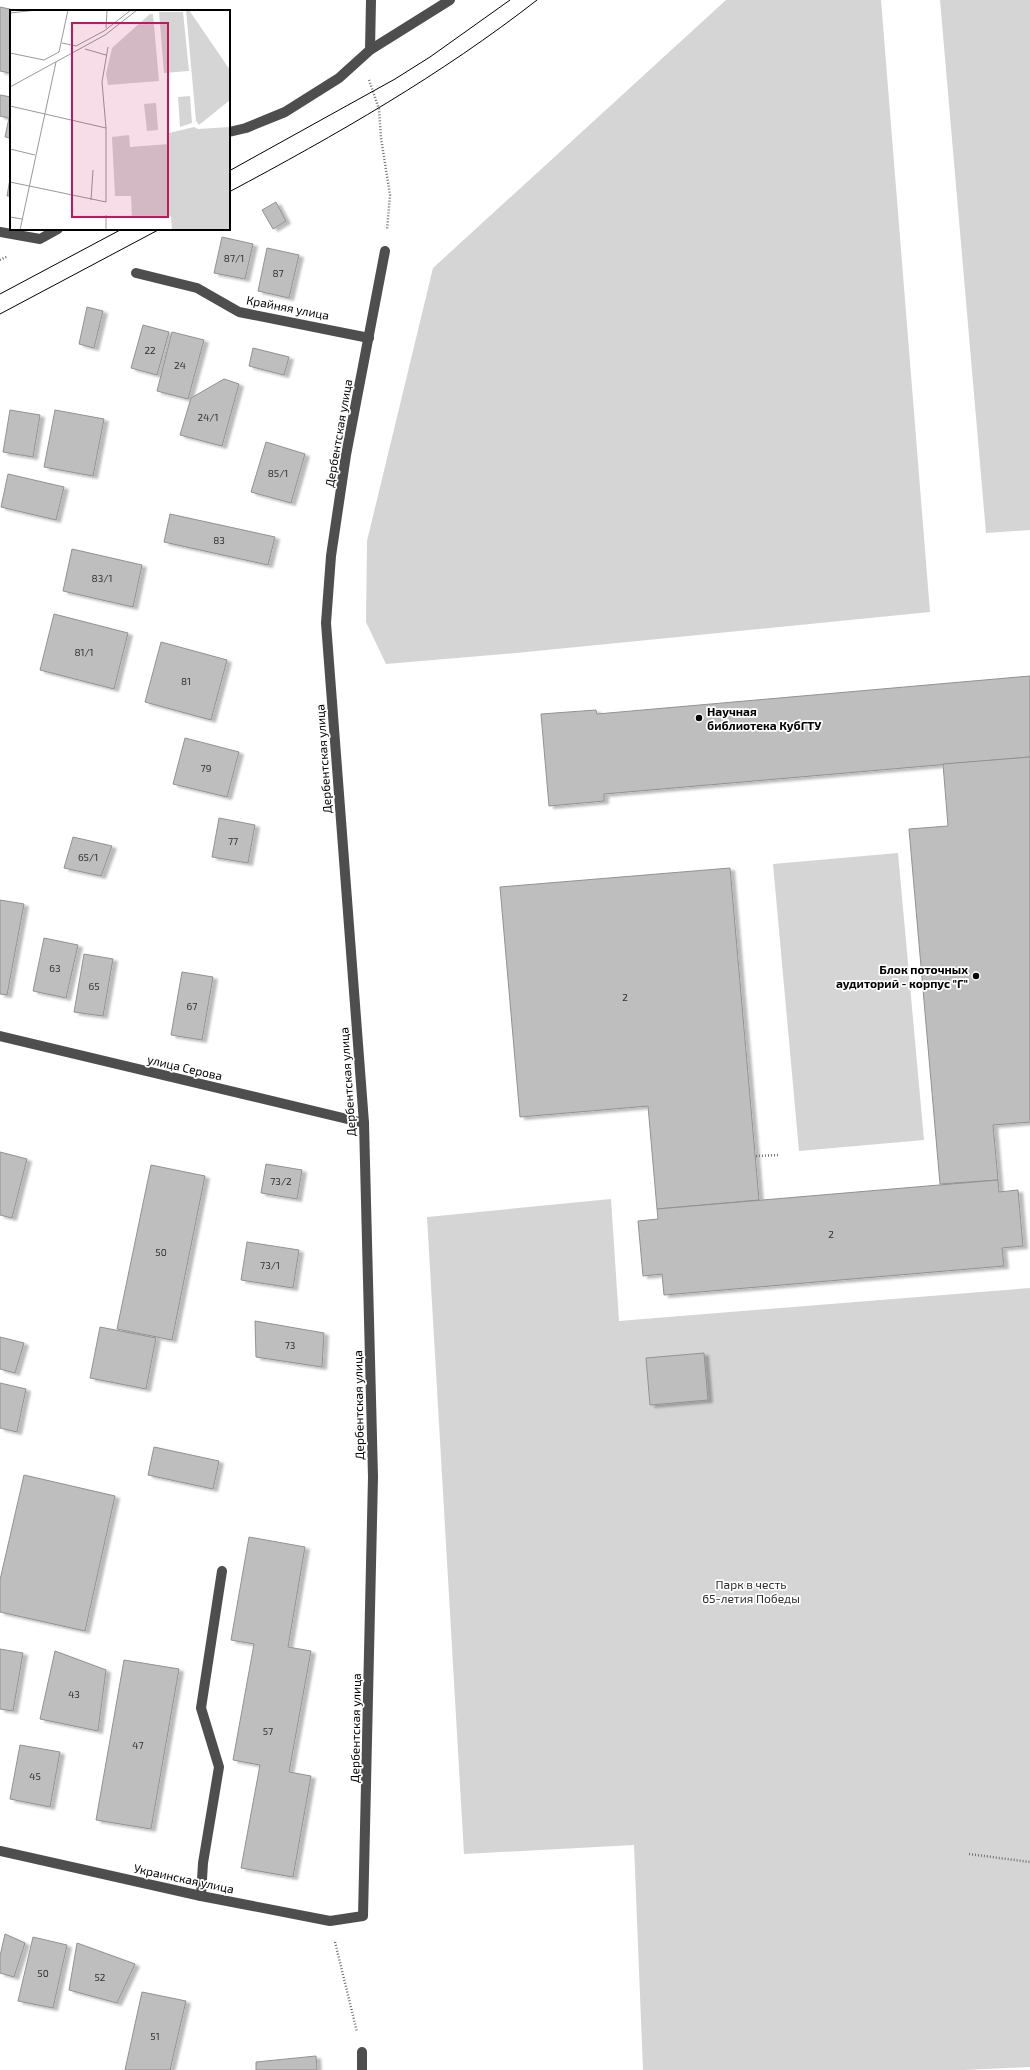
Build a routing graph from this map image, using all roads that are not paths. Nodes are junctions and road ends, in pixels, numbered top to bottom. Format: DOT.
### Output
graph roads {
  1 [pos="371,0"];
  2 [pos="450,0"];
  3 [pos="370,50"];
  4 [pos="230,132"];
  5 [pos="56,230"];
  6 [pos="0,232"];
  7 [pos="385,251"];
  8 [pos="136,273"];
  9 [pos="369,338"];
  10 [pos="0,1036"];
  11 [pos="364,1123"];
  12 [pos="222,1571"];
  13 [pos="0,1851"];
  14 [pos="201,1896"];
  15 [pos="363,1916"];
  16 [pos="362,2052"];
  17 [pos="362,2070"];
  1 -- 3 [label="street"];
  2 -- 3 [label="street"];
  3 -- 4 [label="street"];
  5 -- 6 [label="street"];
  7 -- 9 [label="street, Дербентская улица"];
  8 -- 9 [label="street, Крайняя улица"];
  9 -- 11 [label="street, Дербентская улица"];
  10 -- 11 [label="street, улица Серова"];
  11 -- 15 [label="street, Дербентская улица"];
  12 -- 14 [label="street"];
  13 -- 14 [label="street, Украинская улица"];
  14 -- 15 [label="street, Украинская улица"];
  16 -- 17 [label="street"];
}
